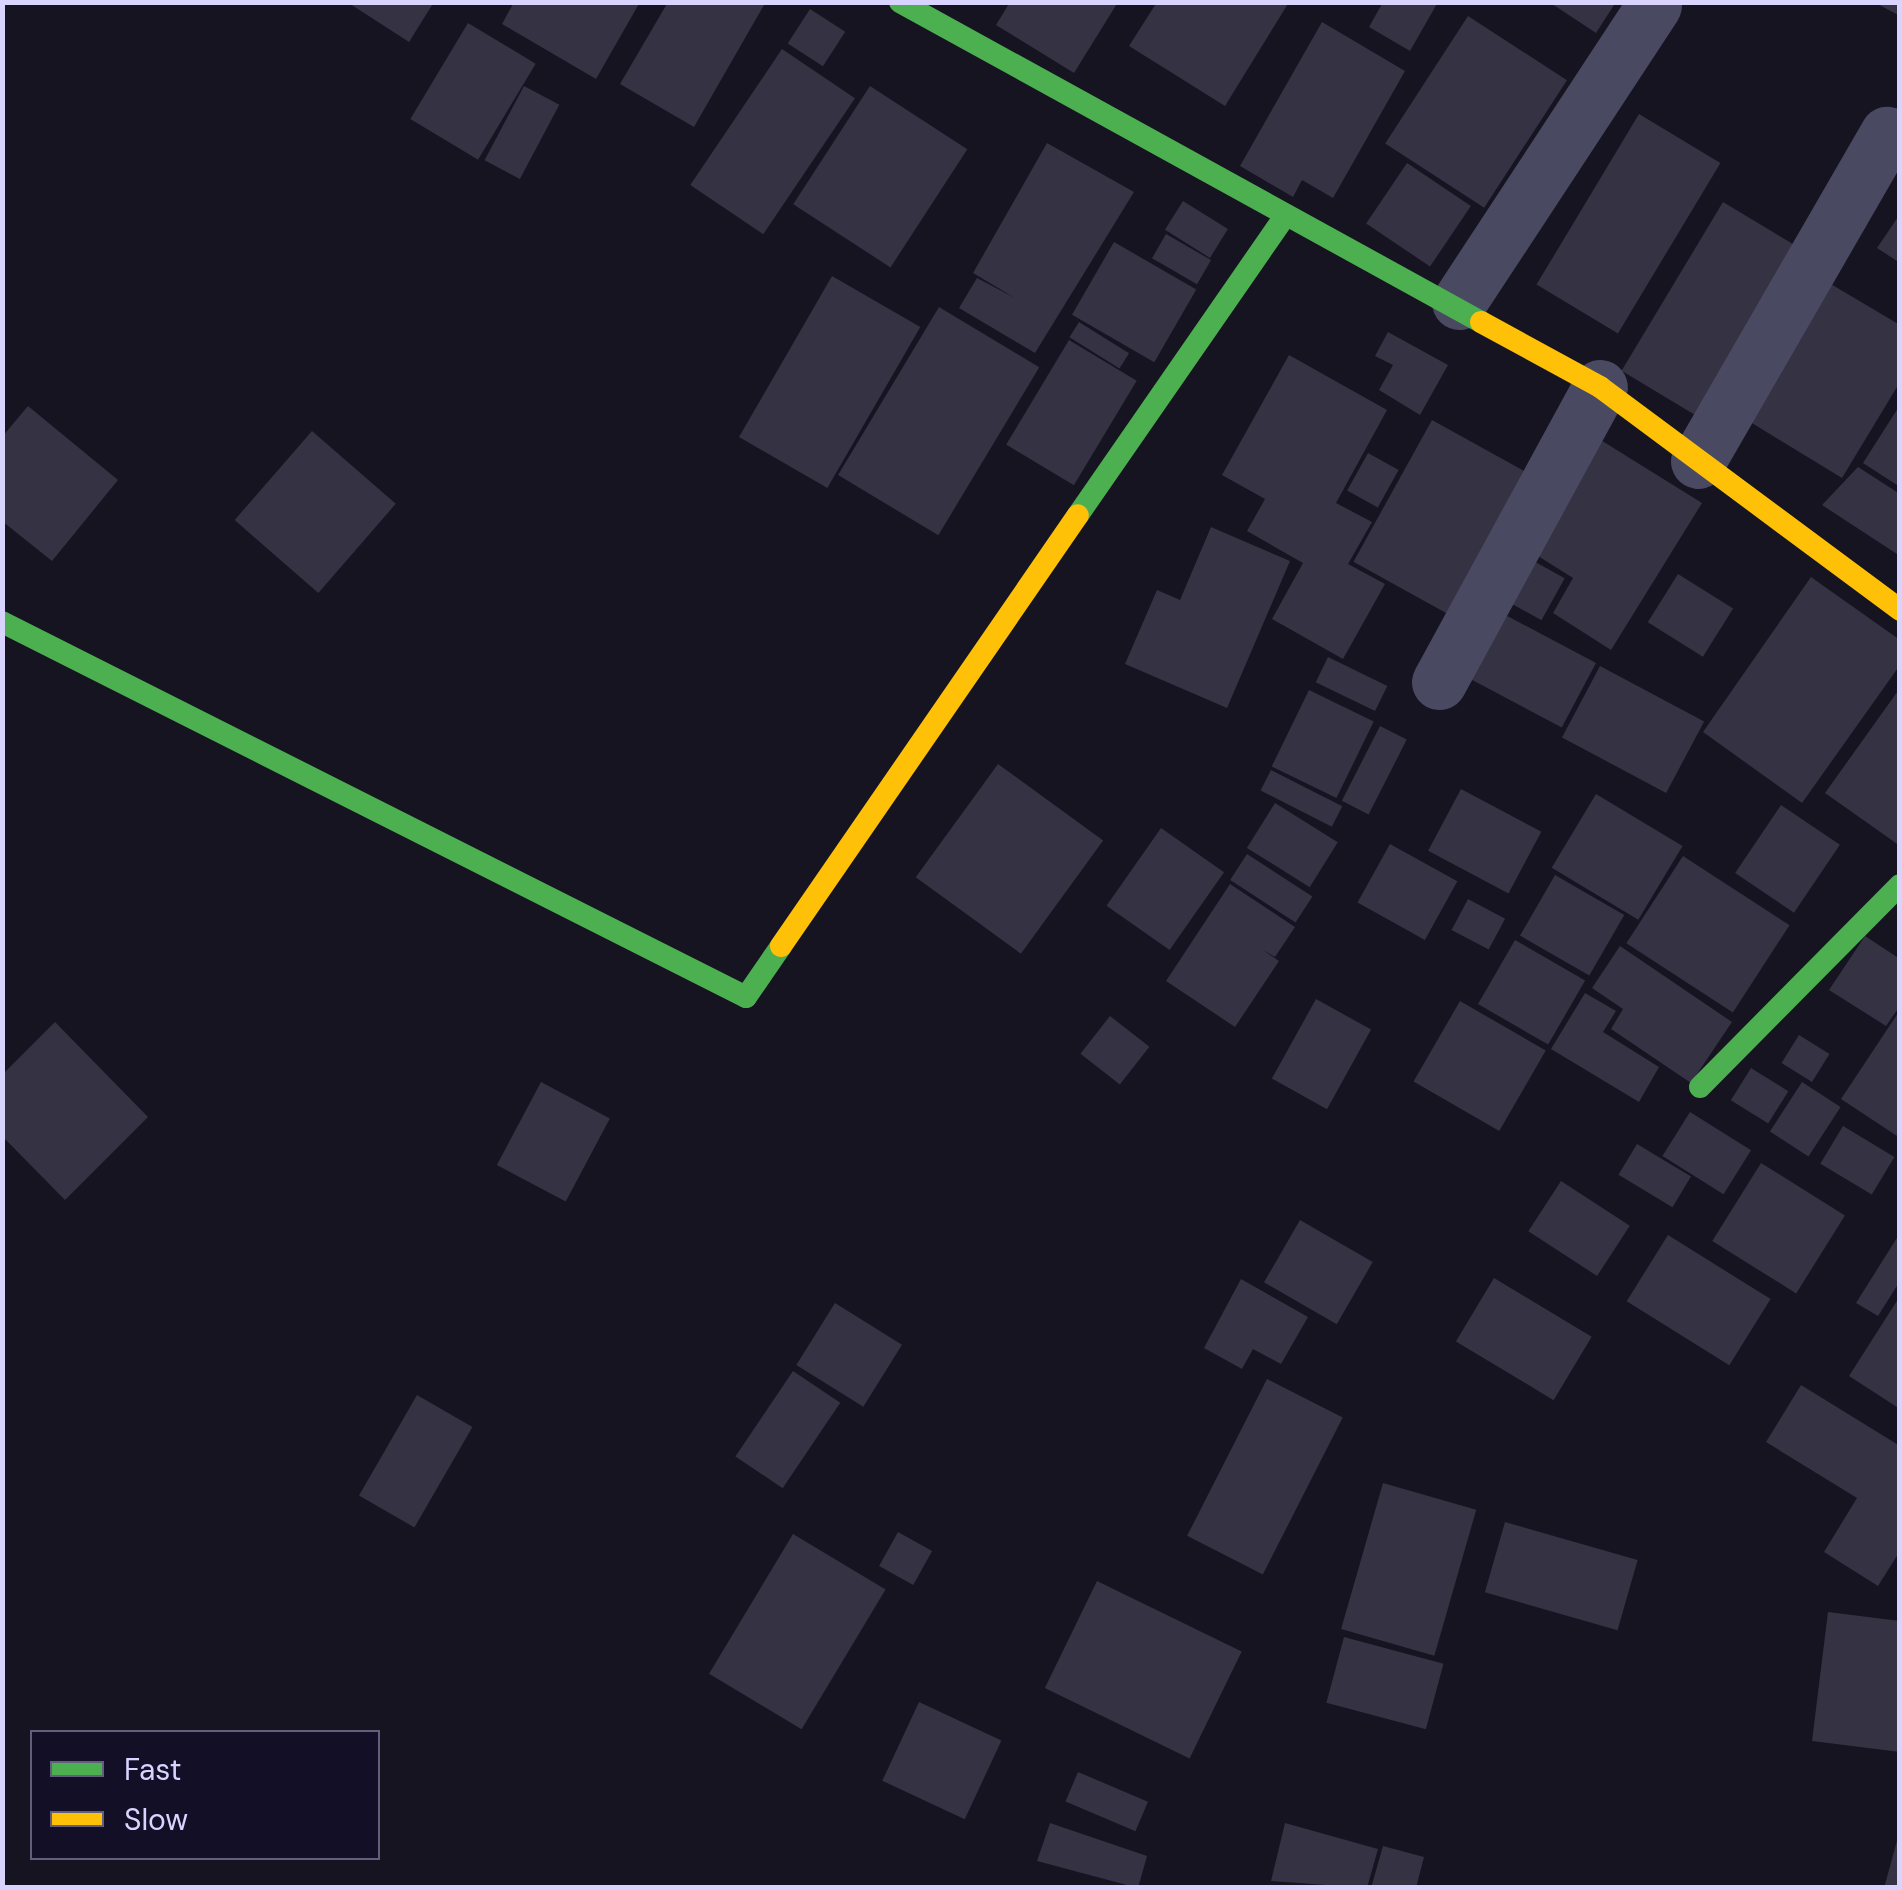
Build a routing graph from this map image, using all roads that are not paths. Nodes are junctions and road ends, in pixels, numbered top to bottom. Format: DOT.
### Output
graph roads {
  1 [pos="900,2"];
  2 [pos="1654,6"];
  3 [pos="1887,134"];
  4 [pos="1284,217"];
  5 [pos="1459,302"];
  6 [pos="1600,387"];
  7 [pos="1698,461"];
  8 [pos="1900,610"];
  9 [pos="2,622"];
  10 [pos="1440,682"];
  11 [pos="1900,885"];
  12 [pos="1700,1088"];
  1 -- 4 [label="street"];
  2 -- 5 [label="street"];
  3 -- 7 [label="street"];
  4 -- 5 [label="street"];
  4 -- 9 [label="street"];
  5 -- 6 [label="street"];
  6 -- 7 [label="street"];
  6 -- 10 [label="street"];
  7 -- 8 [label="street"];
  11 -- 12 [label="street"];
}
